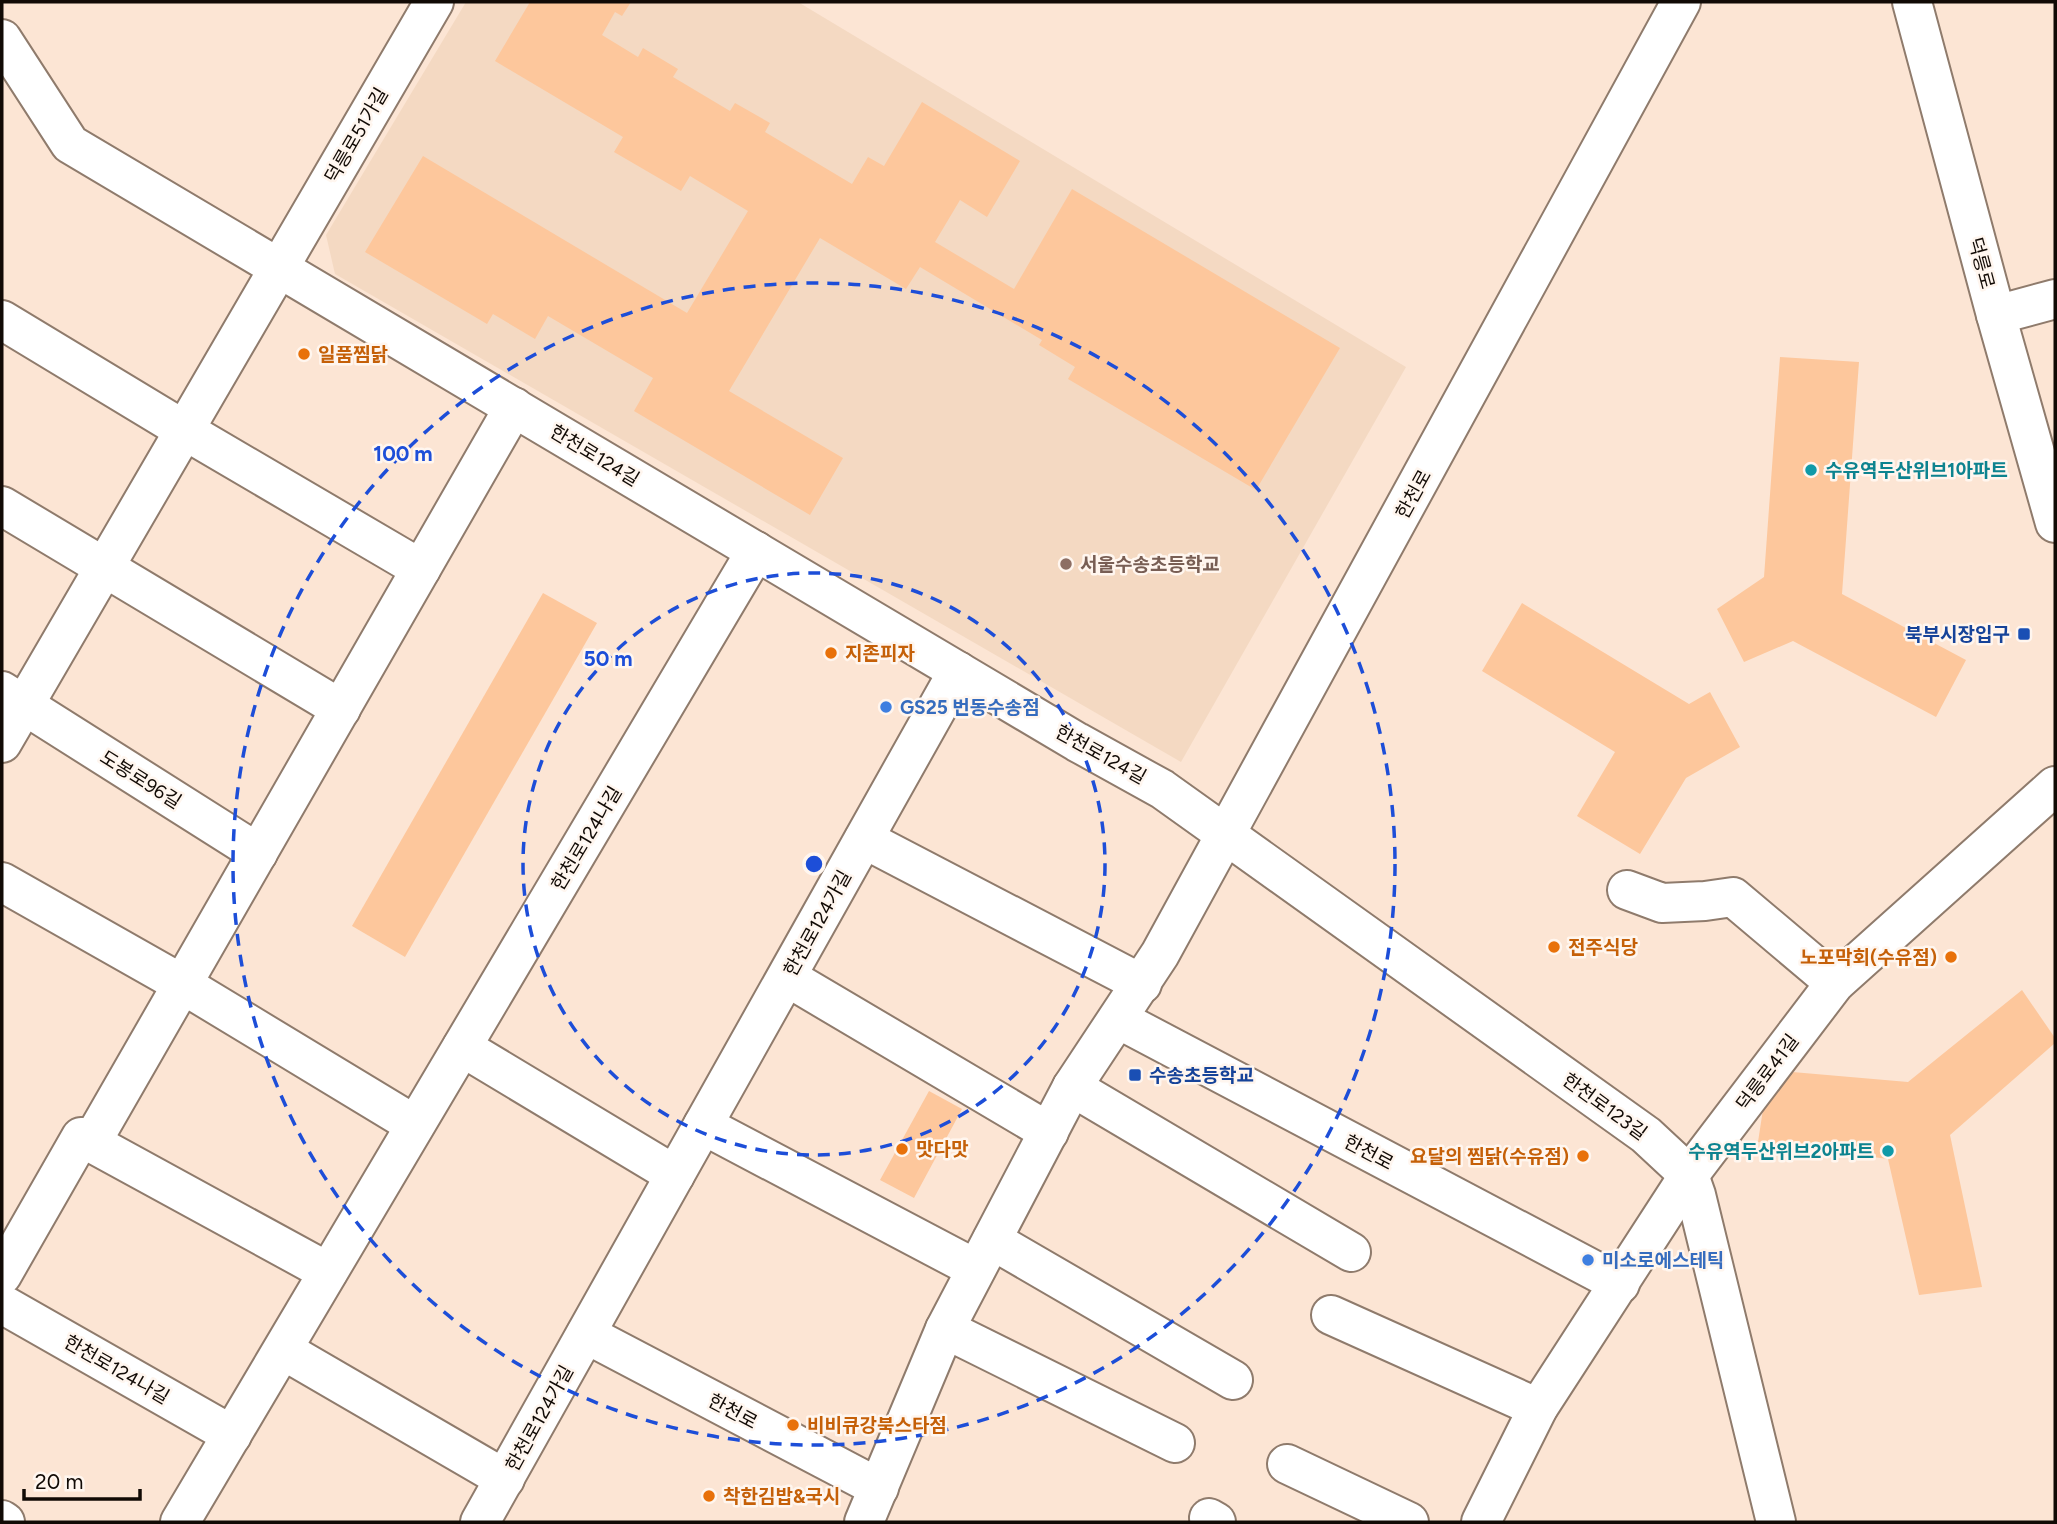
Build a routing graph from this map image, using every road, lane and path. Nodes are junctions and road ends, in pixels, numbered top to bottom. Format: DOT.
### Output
graph roads {
  1 [pos="434,2"];
  2 [pos="1681,2"];
  3 [pos="1912,2"];
  4 [pos="2,38"];
  5 [pos="279,267"];
  6 [pos="2055,299"];
  7 [pos="1996,315"];
  8 [pos="2,320"];
  9 [pos="514,407"];
  10 [pos="184,430"];
  11 [pos="2,506"];
  12 [pos="2055,523"];
  13 [pos="756,551"];
  14 [pos="105,567"];
  15 [pos="421,569"];
  16 [pos="958,671"];
  17 [pos="13,698"];
  18 [pos="341,709"];
  19 [pos="2,743"];
  20 [pos="2055,786"];
  21 [pos="1225,834"];
  22 [pos="864,839"];
  23 [pos="258,853"];
  24 [pos="2,882"];
  25 [pos="1627,890"];
  26 [pos="787,977"];
  27 [pos="1835,983"];
  28 [pos="182,984"];
  29 [pos="1142,984"];
  30 [pos="1118,1019"];
  31 [pos="462,1047"];
  32 [pos="1072,1087"];
  33 [pos="415,1125"];
  34 [pos="703,1125"];
  35 [pos="1049,1132"];
  36 [pos="92,1143"];
  37 [pos="676,1175"];
  38 [pos="1689,1175"];
  39 [pos="1351,1252"];
  40 [pos="984,1255"];
  41 [pos="328,1272"];
  42 [pos="2,1275"];
  43 [pos="1620,1284"];
  44 [pos="2,1304"];
  45 [pos="1331,1315"];
  46 [pos="945,1329"];
  47 [pos="586,1334"];
  48 [pos="283,1350"];
  49 [pos="1233,1380"];
  50 [pos="1538,1408"];
  51 [pos="232,1434"];
  52 [pos="1175,1443"];
  53 [pos="1287,1464"];
  54 [pos="505,1479"];
  55 [pos="879,1488"];
  56 [pos="180,1522"];
  57 [pos="480,1522"];
  58 [pos="864,1522"];
  59 [pos="1409,1522"];
  60 [pos="1481,1522"];
  61 [pos="1776,1522"];
  1 -- 5 [label="street, 덕릉로51가길"];
  2 -- 21 [label="street, 한천로"];
  3 -- 7 [label="street, 덕릉로"];
  4 -- 5 [label="street, 한천로124길"];
  5 -- 9 [label="street, 한천로124길"];
  5 -- 10 [label="street"];
  6 -- 7 [label="street"];
  7 -- 12 [label="street, 덕릉로"];
  8 -- 10 [label="street"];
  9 -- 13 [label="street, 한천로124길"];
  9 -- 15 [label="street"];
  10 -- 14 [label="street"];
  10 -- 15 [label="street"];
  11 -- 14 [label="street"];
  13 -- 16 [label="street, 한천로124길"];
  13 -- 31 [label="street, 한천로124나길"];
  14 -- 17 [label="street"];
  14 -- 18 [label="street"];
  15 -- 18 [label="street"];
  16 -- 21 [label="street, 한천로124길"];
  16 -- 22 [label="street, 한천로124가길"];
  17 -- 19 [label="street"];
  17 -- 23 [label="street, 도봉로96길"];
  18 -- 23 [label="street"];
  20 -- 27 [label="street, 덕릉로41길"];
  21 -- 29 [label="street, 한천로"];
  21 -- 38 [label="street, 한천로123길"];
  22 -- 26 [label="street, 한천로124가길"];
  22 -- 29 [label="street"];
  23 -- 28 [label="street"];
  24 -- 28 [label="street"];
  25 -- 27 [label="street"];
  26 -- 34 [label="street, 한천로124가길"];
  26 -- 35 [label="street"];
  27 -- 38 [label="street, 덕릉로41길"];
  28 -- 33 [label="street"];
  28 -- 36 [label="street"];
  29 -- 30 [label="street, 한천로"];
  30 -- 32 [label="street, 한천로"];
  30 -- 43 [label="street, 한천로"];
  31 -- 33 [label="street, 한천로124나길"];
  31 -- 37 [label="street"];
  32 -- 35 [label="street, 한천로"];
  32 -- 39 [label="street"];
  33 -- 41 [label="street, 한천로124나길"];
  34 -- 37 [label="street, 한천로124가길"];
  34 -- 40 [label="street"];
  35 -- 40 [label="street, 한천로"];
  36 -- 41 [label="street"];
  36 -- 42 [label="street"];
  37 -- 47 [label="street, 한천로124가길"];
  38 -- 43 [label="street, 덕릉로41길"];
  38 -- 61 [label="street, 한천로123길"];
  40 -- 46 [label="street, 한천로"];
  40 -- 49 [label="street"];
  41 -- 48 [label="street, 한천로124나길"];
  43 -- 50 [label="street, 덕릉로41길"];
  44 -- 51 [label="street, 한천로124나길"];
  45 -- 50 [label="street"];
  46 -- 52 [label="street"];
  46 -- 55 [label="street, 한천로"];
  47 -- 54 [label="street, 한천로124가길"];
  47 -- 55 [label="street, 한천로"];
  48 -- 51 [label="street, 한천로124나길"];
  48 -- 54 [label="street, 한천로124가길"];
  50 -- 60 [label="street, 덕릉로41길"];
  51 -- 56 [label="street, 한천로124나길"];
  53 -- 59 [label="street"];
  54 -- 57 [label="street, 한천로124가길"];
  55 -- 58 [label="street, 한천로"];
}
